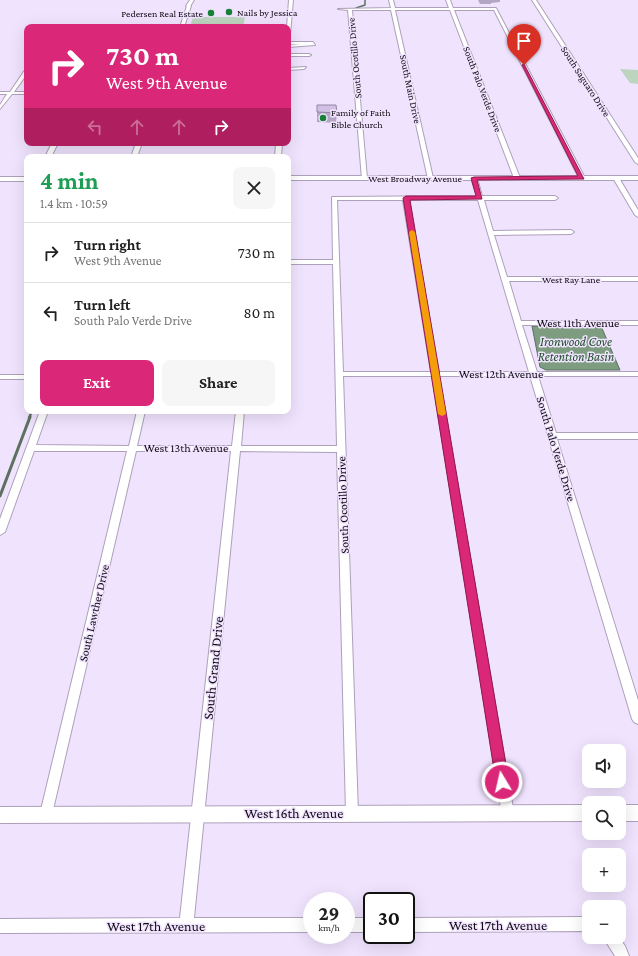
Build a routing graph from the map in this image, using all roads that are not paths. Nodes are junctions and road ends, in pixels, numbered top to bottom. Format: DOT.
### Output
graph roads {
  1 [pos="192,0"];
  2 [pos="291,0"];
  3 [pos="391,0"];
  4 [pos="448,0"];
  5 [pos="534,0"];
  6 [pos="189,6"];
  7 [pos="340,9"];
  8 [pos="350,9"];
  9 [pos="393,9"];
  10 [pos="452,9"];
  11 [pos="183,24"];
  12 [pos="289,24"];
  13 [pos="291,42"];
  14 [pos="291,46"];
  15 [pos="291,55"];
  16 [pos="309,55"];
  17 [pos="291,68"];
  18 [pos="304,68"];
  19 [pos="24,75"];
  20 [pos="0,93"];
  21 [pos="11,93"];
  22 [pos="24,93"];
  23 [pos="0,108"];
  24 [pos="638,162"];
  25 [pos="291,178"];
  26 [pos="364,178"];
  27 [pos="430,178"];
  28 [pos="474,178"];
  29 [pos="517,178"];
  30 [pos="582,178"];
  31 [pos="616,178"];
  32 [pos="638,178"];
  33 [pos="0,179"];
  34 [pos="24,179"];
  35 [pos="406,198"];
  36 [pos="480,198"];
  37 [pos="555,198"];
  38 [pos="638,215"];
  39 [pos="571,232"];
  40 [pos="490,233"];
  41 [pos="291,262"];
  42 [pos="336,262"];
  43 [pos="505,279"];
  44 [pos="638,279"];
  45 [pos="518,323"];
  46 [pos="638,323"];
  47 [pos="339,374"];
  48 [pos="435,374"];
  49 [pos="534,374"];
  50 [pos="638,374"];
  51 [pos="24,376"];
  52 [pos="0,377"];
  53 [pos="43,414"];
  54 [pos="140,414"];
  55 [pos="240,414"];
  56 [pos="552,436"];
  57 [pos="638,436"];
  58 [pos="31,448"];
  59 [pos="133,448"];
  60 [pos="236,448"];
  61 [pos="342,449"];
  62 [pos="0,532"];
  63 [pos="638,719"];
  64 [pos="198,813"];
  65 [pos="352,813"];
  66 [pos="582,813"];
  67 [pos="626,813"];
  68 [pos="638,813"];
  69 [pos="46,814"];
  70 [pos="508,814"];
  71 [pos="0,815"];
  72 [pos="582,924"];
  73 [pos="303,925"];
  74 [pos="415,925"];
  75 [pos="0,926"];
  76 [pos="186,926"];
  77 [pos="615,944"];
  78 [pos="622,956"];
  1 -- 6 [label="main road"];
  2 -- 12 [label="street"];
  3 -- 9 [label="street, South Main Drive"];
  4 -- 10 [label="street, South Palo Verde Drive"];
  5 -- 24 [label="street, South Saguaro Drive"];
  6 -- 11 [label="street"];
  7 -- 8 [label="street"];
  8 -- 9 [label="street"];
  8 -- 26 [label="street, South Ocotillo Drive"];
  9 -- 10 [label="street"];
  9 -- 27 [label="street, South Main Drive"];
  10 -- 29 [label="street, South Palo Verde Drive"];
  10 -- 30 [label="street"];
  13 -- 14 [label="street"];
  15 -- 16 [label="street"];
  17 -- 18 [label="street"];
  19 -- 21 [label="street"];
  20 -- 21 [label="street"];
  21 -- 22 [label="street"];
  21 -- 23 [label="street"];
  25 -- 26 [label="main road, West Broadway Avenue"];
  26 -- 27 [label="main road, West Broadway Avenue"];
  27 -- 28 [label="main road, West Broadway Avenue"];
  28 -- 29 [label="main road, West Broadway Avenue"];
  28 -- 36 [label="street, South Palo Verde Drive"];
  29 -- 30 [label="main road, West Broadway Avenue"];
  30 -- 31 [label="main road, West Broadway Avenue"];
  31 -- 32 [label="main road, West Broadway Avenue"];
  31 -- 38 [label="street"];
  33 -- 34 [label="main road"];
  35 -- 36 [label="street"];
  35 -- 42 [label="street, South Ocotillo Drive"];
  35 -- 48 [label="street"];
  36 -- 37 [label="street"];
  36 -- 40 [label="street, South Palo Verde Drive"];
  39 -- 40 [label="street"];
  40 -- 43 [label="street, South Palo Verde Drive"];
  41 -- 42 [label="street"];
  42 -- 47 [label="street, South Ocotillo Drive"];
  43 -- 44 [label="street, West Ray Lane"];
  43 -- 45 [label="street, South Palo Verde Drive"];
  45 -- 46 [label="street, West 11th Avenue"];
  45 -- 49 [label="street, South Palo Verde Drive"];
  47 -- 48 [label="street, West 12th Avenue"];
  47 -- 61 [label="street, South Ocotillo Drive"];
  48 -- 49 [label="street, West 12th Avenue"];
  48 -- 70 [label="street"];
  49 -- 50 [label="street, West 12th Avenue"];
  49 -- 56 [label="street, South Palo Verde Drive"];
  51 -- 52 [label="street"];
  53 -- 58 [label="street"];
  54 -- 59 [label="street, South Lawther Drive"];
  55 -- 60 [label="street, South Grand Drive"];
  56 -- 57 [label="street"];
  56 -- 63 [label="street, South Palo Verde Drive"];
  58 -- 59 [label="street, West 13th Avenue"];
  58 -- 62 [label="street"];
  59 -- 60 [label="street, West 13th Avenue"];
  59 -- 69 [label="street, South Lawther Drive"];
  60 -- 61 [label="street, West 13th Avenue"];
  60 -- 64 [label="street, South Grand Drive"];
  61 -- 65 [label="street, South Ocotillo Drive"];
  64 -- 65 [label="main road, West 16th Avenue"];
  64 -- 69 [label="main road, West 16th Avenue"];
  64 -- 76 [label="street, South Grand Drive"];
  65 -- 70 [label="main road, West 16th Avenue"];
  66 -- 70 [label="main road, West 16th Avenue"];
  67 -- 68 [label="main road"];
  69 -- 71 [label="main road, West 16th Avenue"];
  72 -- 74 [label="street, West 17th Avenue"];
  73 -- 76 [label="street, West 17th Avenue"];
  75 -- 76 [label="street, West 17th Avenue"];
  77 -- 78 [label="street"];
}
